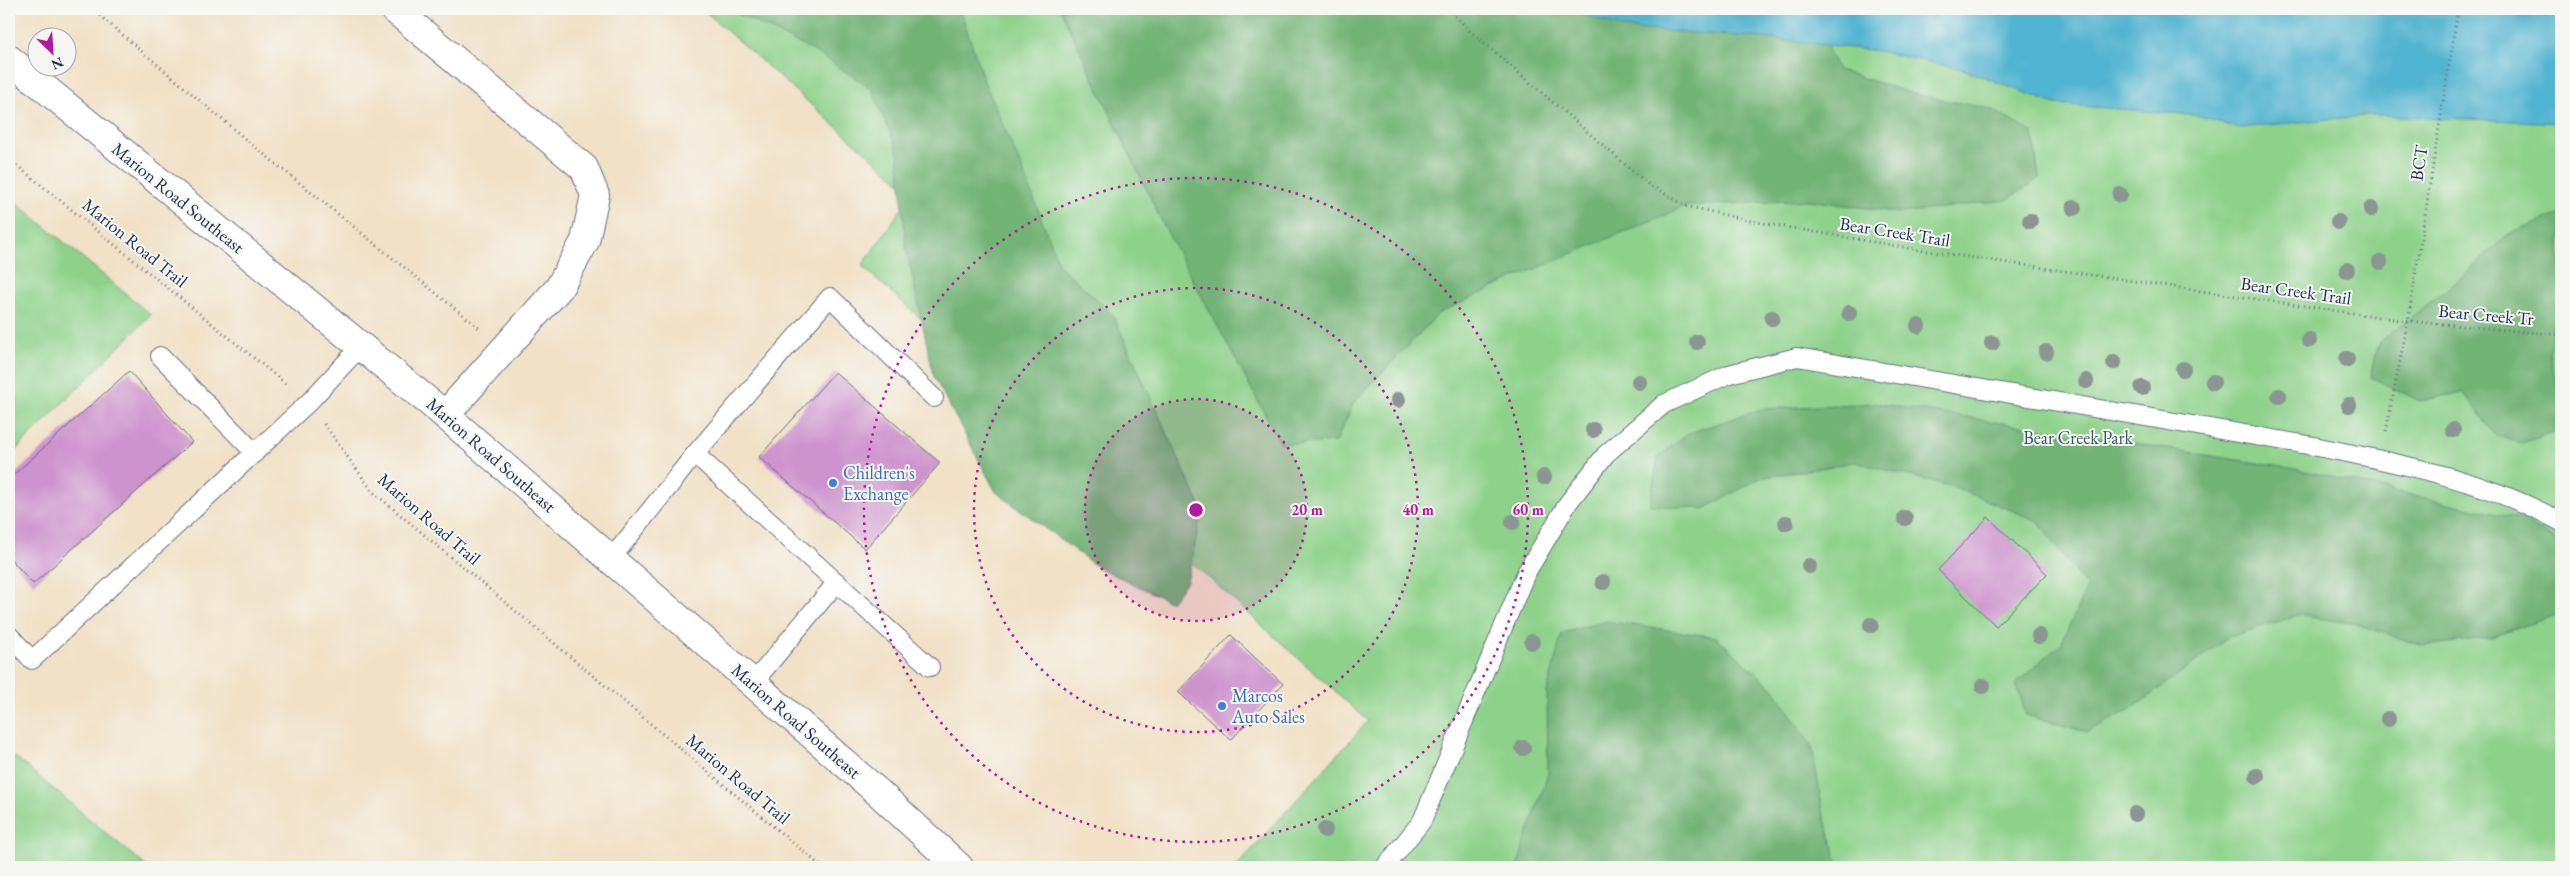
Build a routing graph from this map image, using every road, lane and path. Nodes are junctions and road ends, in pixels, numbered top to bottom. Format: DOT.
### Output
graph roads {
  1 [pos="92,9"];
  2 [pos="394,9"];
  3 [pos="1448,9"];
  4 [pos="2458,9"];
  5 [pos="9,59"];
  6 [pos="9,159"];
  7 [pos="2408,322"];
  8 [pos="2561,335"];
  9 [pos="361,346"];
  10 [pos="505,348"];
  11 [pos="160,356"];
  12 [pos="934,398"];
  13 [pos="309,402"];
  14 [pos="446,415"];
  15 [pos="255,453"];
  16 [pos="695,454"];
  17 [pos="2380,459"];
  18 [pos="2561,522"];
  19 [pos="611,559"];
  20 [pos="837,582"];
  21 [pos="9,635"];
  22 [pos="930,667"];
  23 [pos="753,684"];
  24 [pos="822,867"];
  25 [pos="959,867"];
  26 [pos="1385,867"];
  1 -- 10 [label="path"];
  2 -- 10 [label="main road"];
  3 -- 7 [label="path, Bear Creek Trail"];
  4 -- 7 [label="path, BCT"];
  5 -- 9 [label="main road, Marion Road Southeast"];
  6 -- 13 [label="path, Marion Road Trail"];
  7 -- 8 [label="path, Bear Creek Tr"];
  7 -- 17 [label="path, BCT"];
  9 -- 13 [label="lane"];
  9 -- 14 [label="main road, Marion Road Southeast"];
  10 -- 14 [label="main road"];
  11 -- 15 [label="lane"];
  12 -- 16 [label="lane"];
  13 -- 15 [label="lane"];
  13 -- 24 [label="path, Marion Road Trail"];
  14 -- 19 [label="main road, Marion Road Southeast"];
  15 -- 21 [label="lane"];
  16 -- 19 [label="lane"];
  16 -- 20 [label="lane"];
  17 -- 18 [label="lane"];
  17 -- 26 [label="lane"];
  19 -- 23 [label="main road, Marion Road Southeast"];
  20 -- 22 [label="lane"];
  20 -- 23 [label="lane"];
  23 -- 25 [label="main road, Marion Road Southeast"];
}
